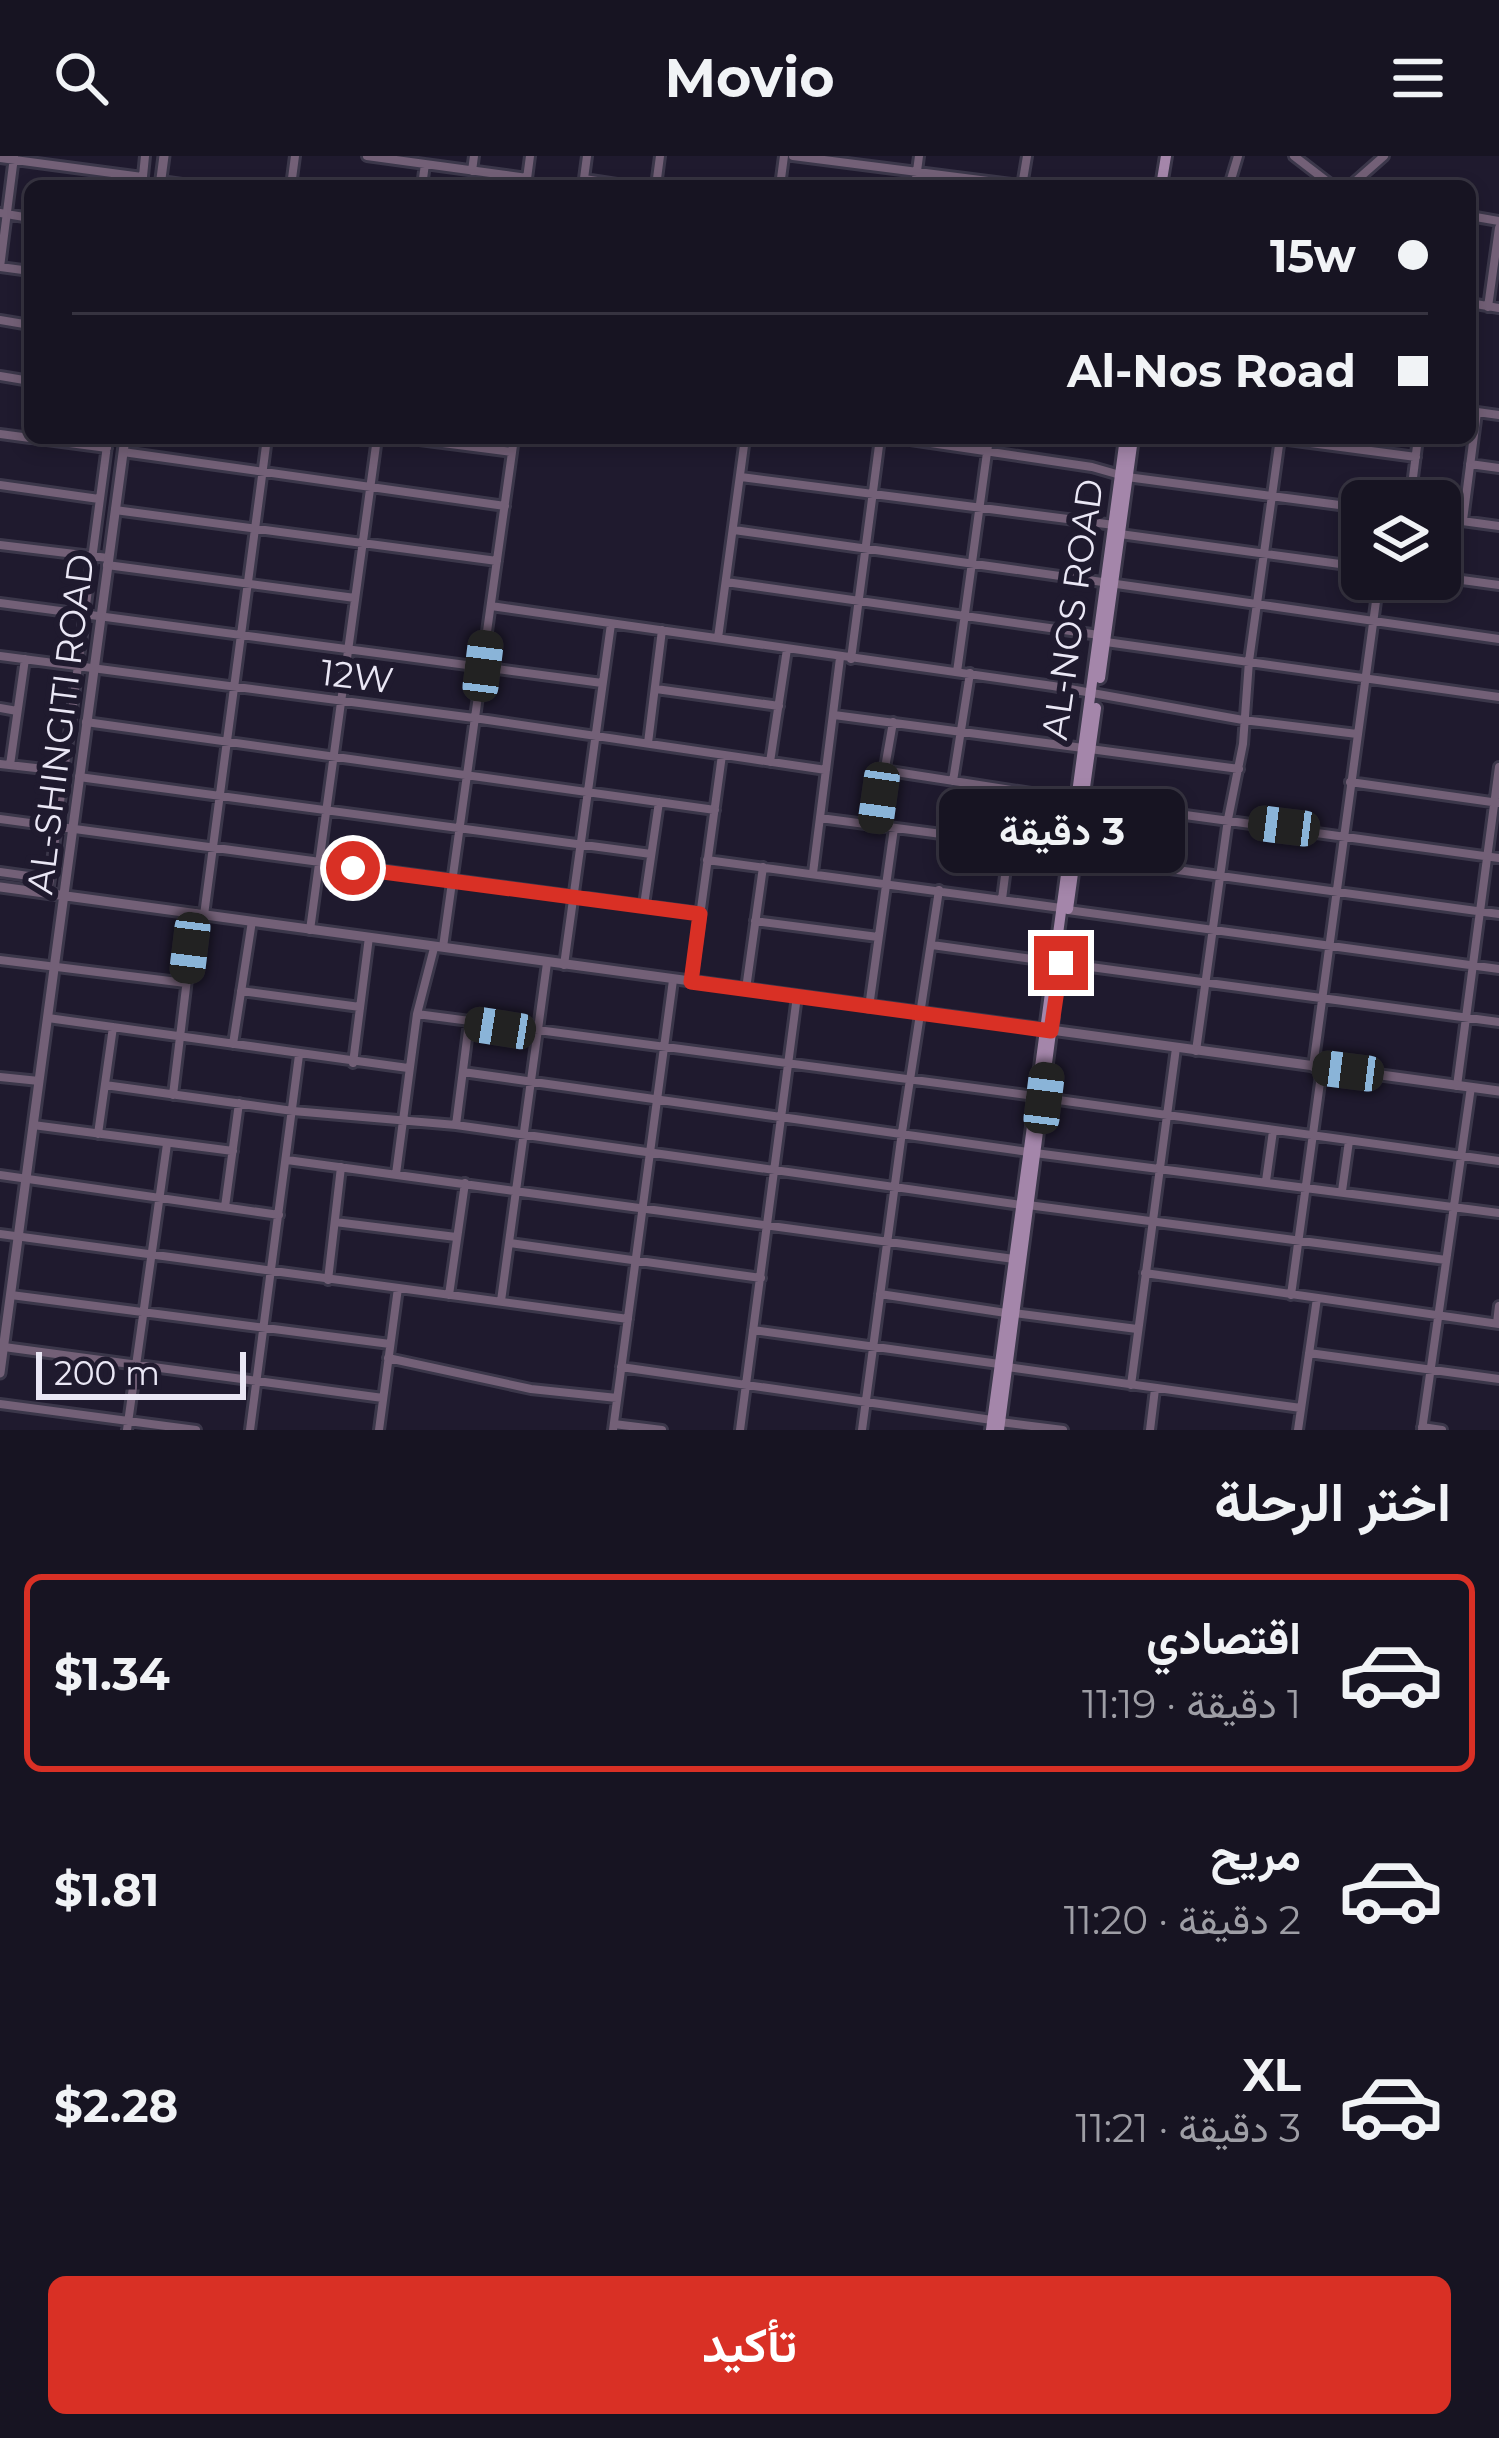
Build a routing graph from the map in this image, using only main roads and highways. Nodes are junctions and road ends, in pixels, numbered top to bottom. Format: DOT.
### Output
graph roads {
  1 [pos="1128,444"];
  2 [pos="1079,801"];
  3 [pos="1065,909"];
  4 [pos="1024,1205"];
  5 [pos="1010,1313"];
  6 [pos="996,1425"];
  1 -- 2 [label="main road, AL-NOS ROAD"];
  2 -- 3 [label="main road, AL-NOS ROAD"];
  2 -- 3 [label="main road, AL-NOS ROAD"];
  3 -- 4 [label="main road, AL-NOS ROAD"];
  4 -- 5 [label="main road, AL-NOS ROAD"];
  4 -- 5 [label="main road, AL-NOS ROAD"];
  5 -- 6 [label="main road, AL-NOS ROAD"];
}
